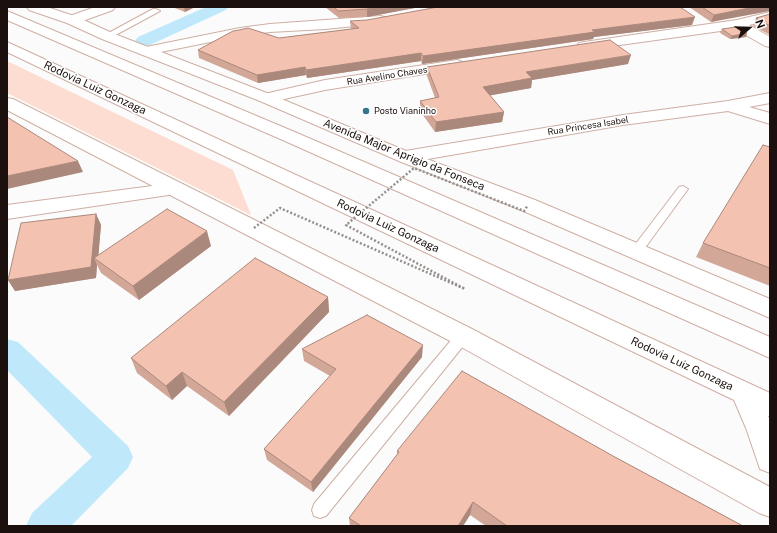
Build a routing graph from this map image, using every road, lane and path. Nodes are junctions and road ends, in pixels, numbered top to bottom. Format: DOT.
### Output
graph roads {
  1 [pos="34,7"];
  2 [pos="108,7"];
  3 [pos="156,11"];
  4 [pos="7,15"];
  5 [pos="770,16"];
  6 [pos="394,18"];
  7 [pos="694,18"];
  8 [pos="72,20"];
  9 [pos="737,24"];
  10 [pos="710,28"];
  11 [pos="107,36"];
  12 [pos="770,43"];
  13 [pos="7,46"];
  14 [pos="570,48"];
  15 [pos="146,51"];
  16 [pos="472,63"];
  17 [pos="266,98"];
  18 [pos="770,98"];
  19 [pos="7,103"];
  20 [pos="728,106"];
  21 [pos="770,119"];
  22 [pos="405,157"];
  23 [pos="174,189"];
  24 [pos="683,189"];
  25 [pos="528,205"];
  26 [pos="7,212"];
  27 [pos="254,228"];
  28 [pos="635,253"];
  29 [pos="770,309"];
  30 [pos="463,336"];
  31 [pos="770,348"];
  32 [pos="743,392"];
  33 [pos="770,405"];
  34 [pos="770,460"];
  35 [pos="770,503"];
  36 [pos="320,510"];
  1 -- 8 [label="main road, Avenida Major Aprigio da Fonseca"];
  2 -- 8 [label="main road"];
  3 -- 11 [label="lane"];
  4 -- 31 [label="main road"];
  5 -- 9 [label="main road"];
  6 -- 15 [label="main road"];
  7 -- 10 [label="main road"];
  8 -- 11 [label="main road, Avenida Major Aprigio da Fonseca"];
  9 -- 10 [label="main road"];
  9 -- 12 [label="main road"];
  10 -- 14 [label="main road"];
  11 -- 15 [label="main road, Avenida Major Aprigio da Fonseca"];
  13 -- 32 [label="main road, Rodovia Luiz Gonzaga"];
  15 -- 17 [label="main road, Avenida Major Aprigio da Fonseca"];
  16 -- 17 [label="main road, Rua Avelino Chaves"];
  17 -- 22 [label="main road, Avenida Major Aprigio da Fonseca"];
  18 -- 20 [label="main road, Rua Princesa Isabel"];
  19 -- 23 [label="main road"];
  20 -- 21 [label="main road"];
  20 -- 22 [label="main road, Rua Princesa Isabel"];
  22 -- 25 [label="main road, Avenida Major Aprigio da Fonseca"];
  23 -- 26 [label="main road"];
  23 -- 27 [label="main road"];
  24 -- 28 [label="lane"];
  25 -- 27 [label="path, bridge"];
  25 -- 28 [label="main road, Avenida Major Aprigio da Fonseca"];
  27 -- 30 [label="main road"];
  28 -- 29 [label="main road, Avenida Major Aprigio da Fonseca"];
  30 -- 35 [label="main road"];
  30 -- 36 [label="lane"];
  32 -- 33 [label="main road, Rodovia Luiz Gonzaga"];
  32 -- 34 [label="main road"];
}
